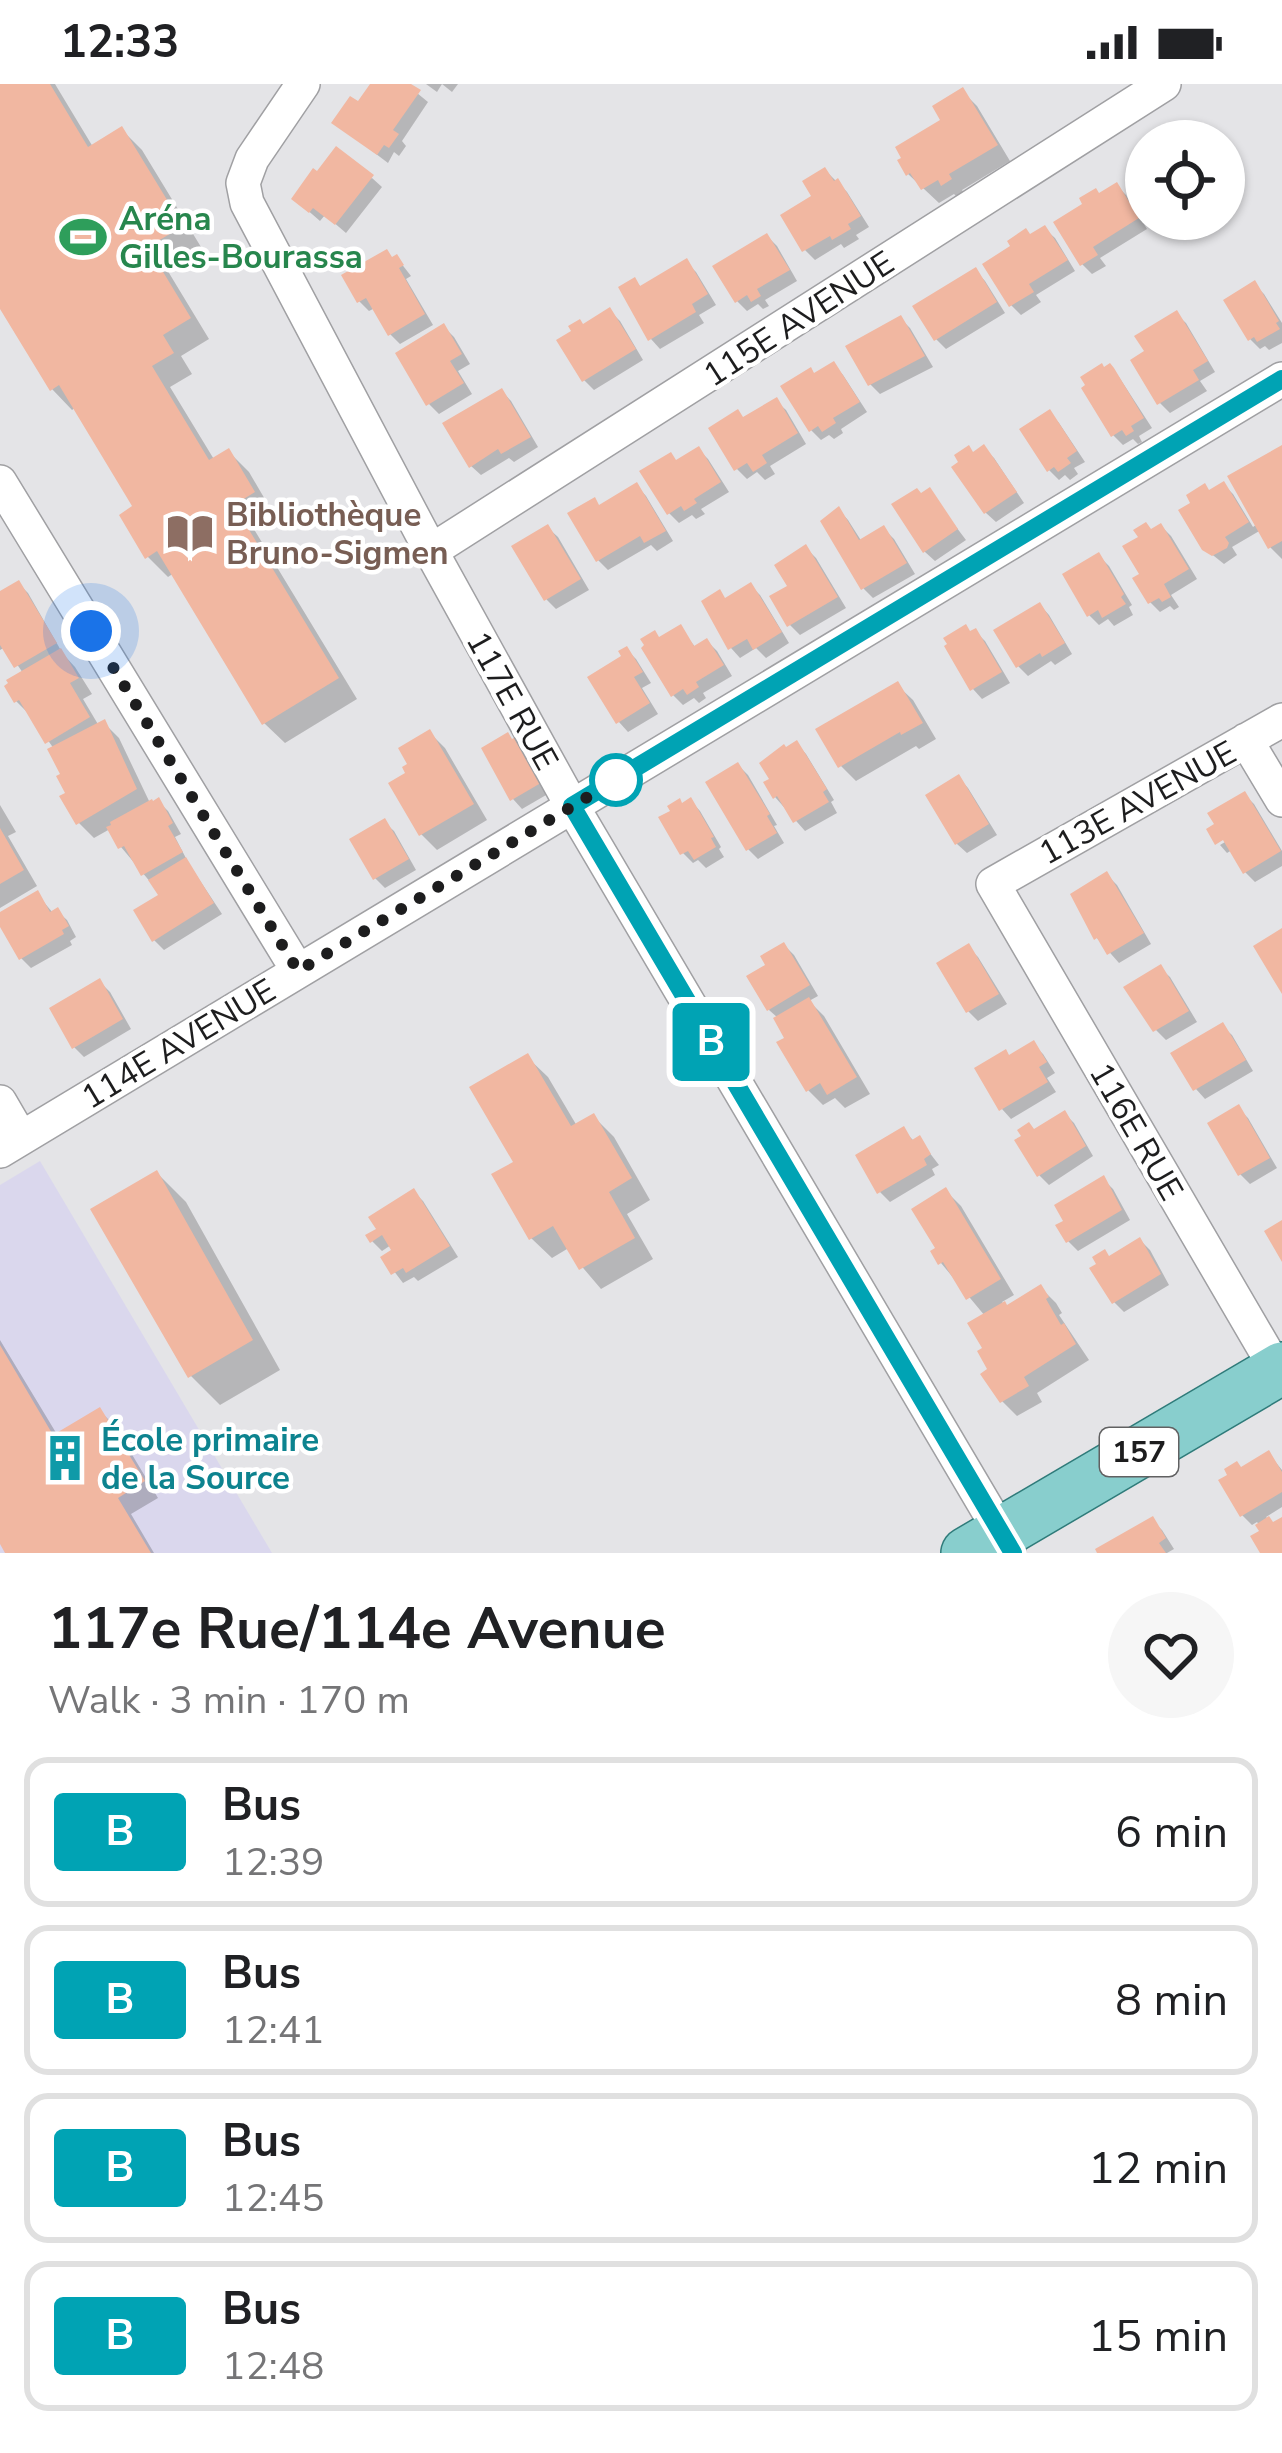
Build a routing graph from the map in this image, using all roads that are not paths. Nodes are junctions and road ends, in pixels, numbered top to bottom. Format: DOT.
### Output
graph roads {
  1 [pos="303,84"];
  2 [pos="1164,84"];
  3 [pos="1282,379"];
  4 [pos="0,482"];
  5 [pos="431,551"];
  6 [pos="1282,720"];
  7 [pos="1246,740"];
  8 [pos="1282,800"];
  9 [pos="572,806"];
  10 [pos="993,884"];
  11 [pos="298,971"];
  12 [pos="0,1102"];
  13 [pos="10,1144"];
  14 [pos="1280,1373"];
  15 [pos="994,1546"];
  1 -- 5 [label="street, 117E RUE"];
  2 -- 5 [label="street, 115E AVENUE"];
  3 -- 9 [label="street, 114E AVENUE"];
  4 -- 11 [label="street"];
  5 -- 9 [label="street, 117E RUE"];
  6 -- 7 [label="street, 113E AVENUE"];
  7 -- 8 [label="street"];
  7 -- 10 [label="street, 113E AVENUE"];
  9 -- 11 [label="street, 114E AVENUE"];
  9 -- 15 [label="street, 117E RUE"];
  10 -- 14 [label="street, 116E RUE"];
  11 -- 13 [label="street, 114E AVENUE"];
  12 -- 13 [label="street"];
  14 -- 15 [label="main road, 157"];
}
